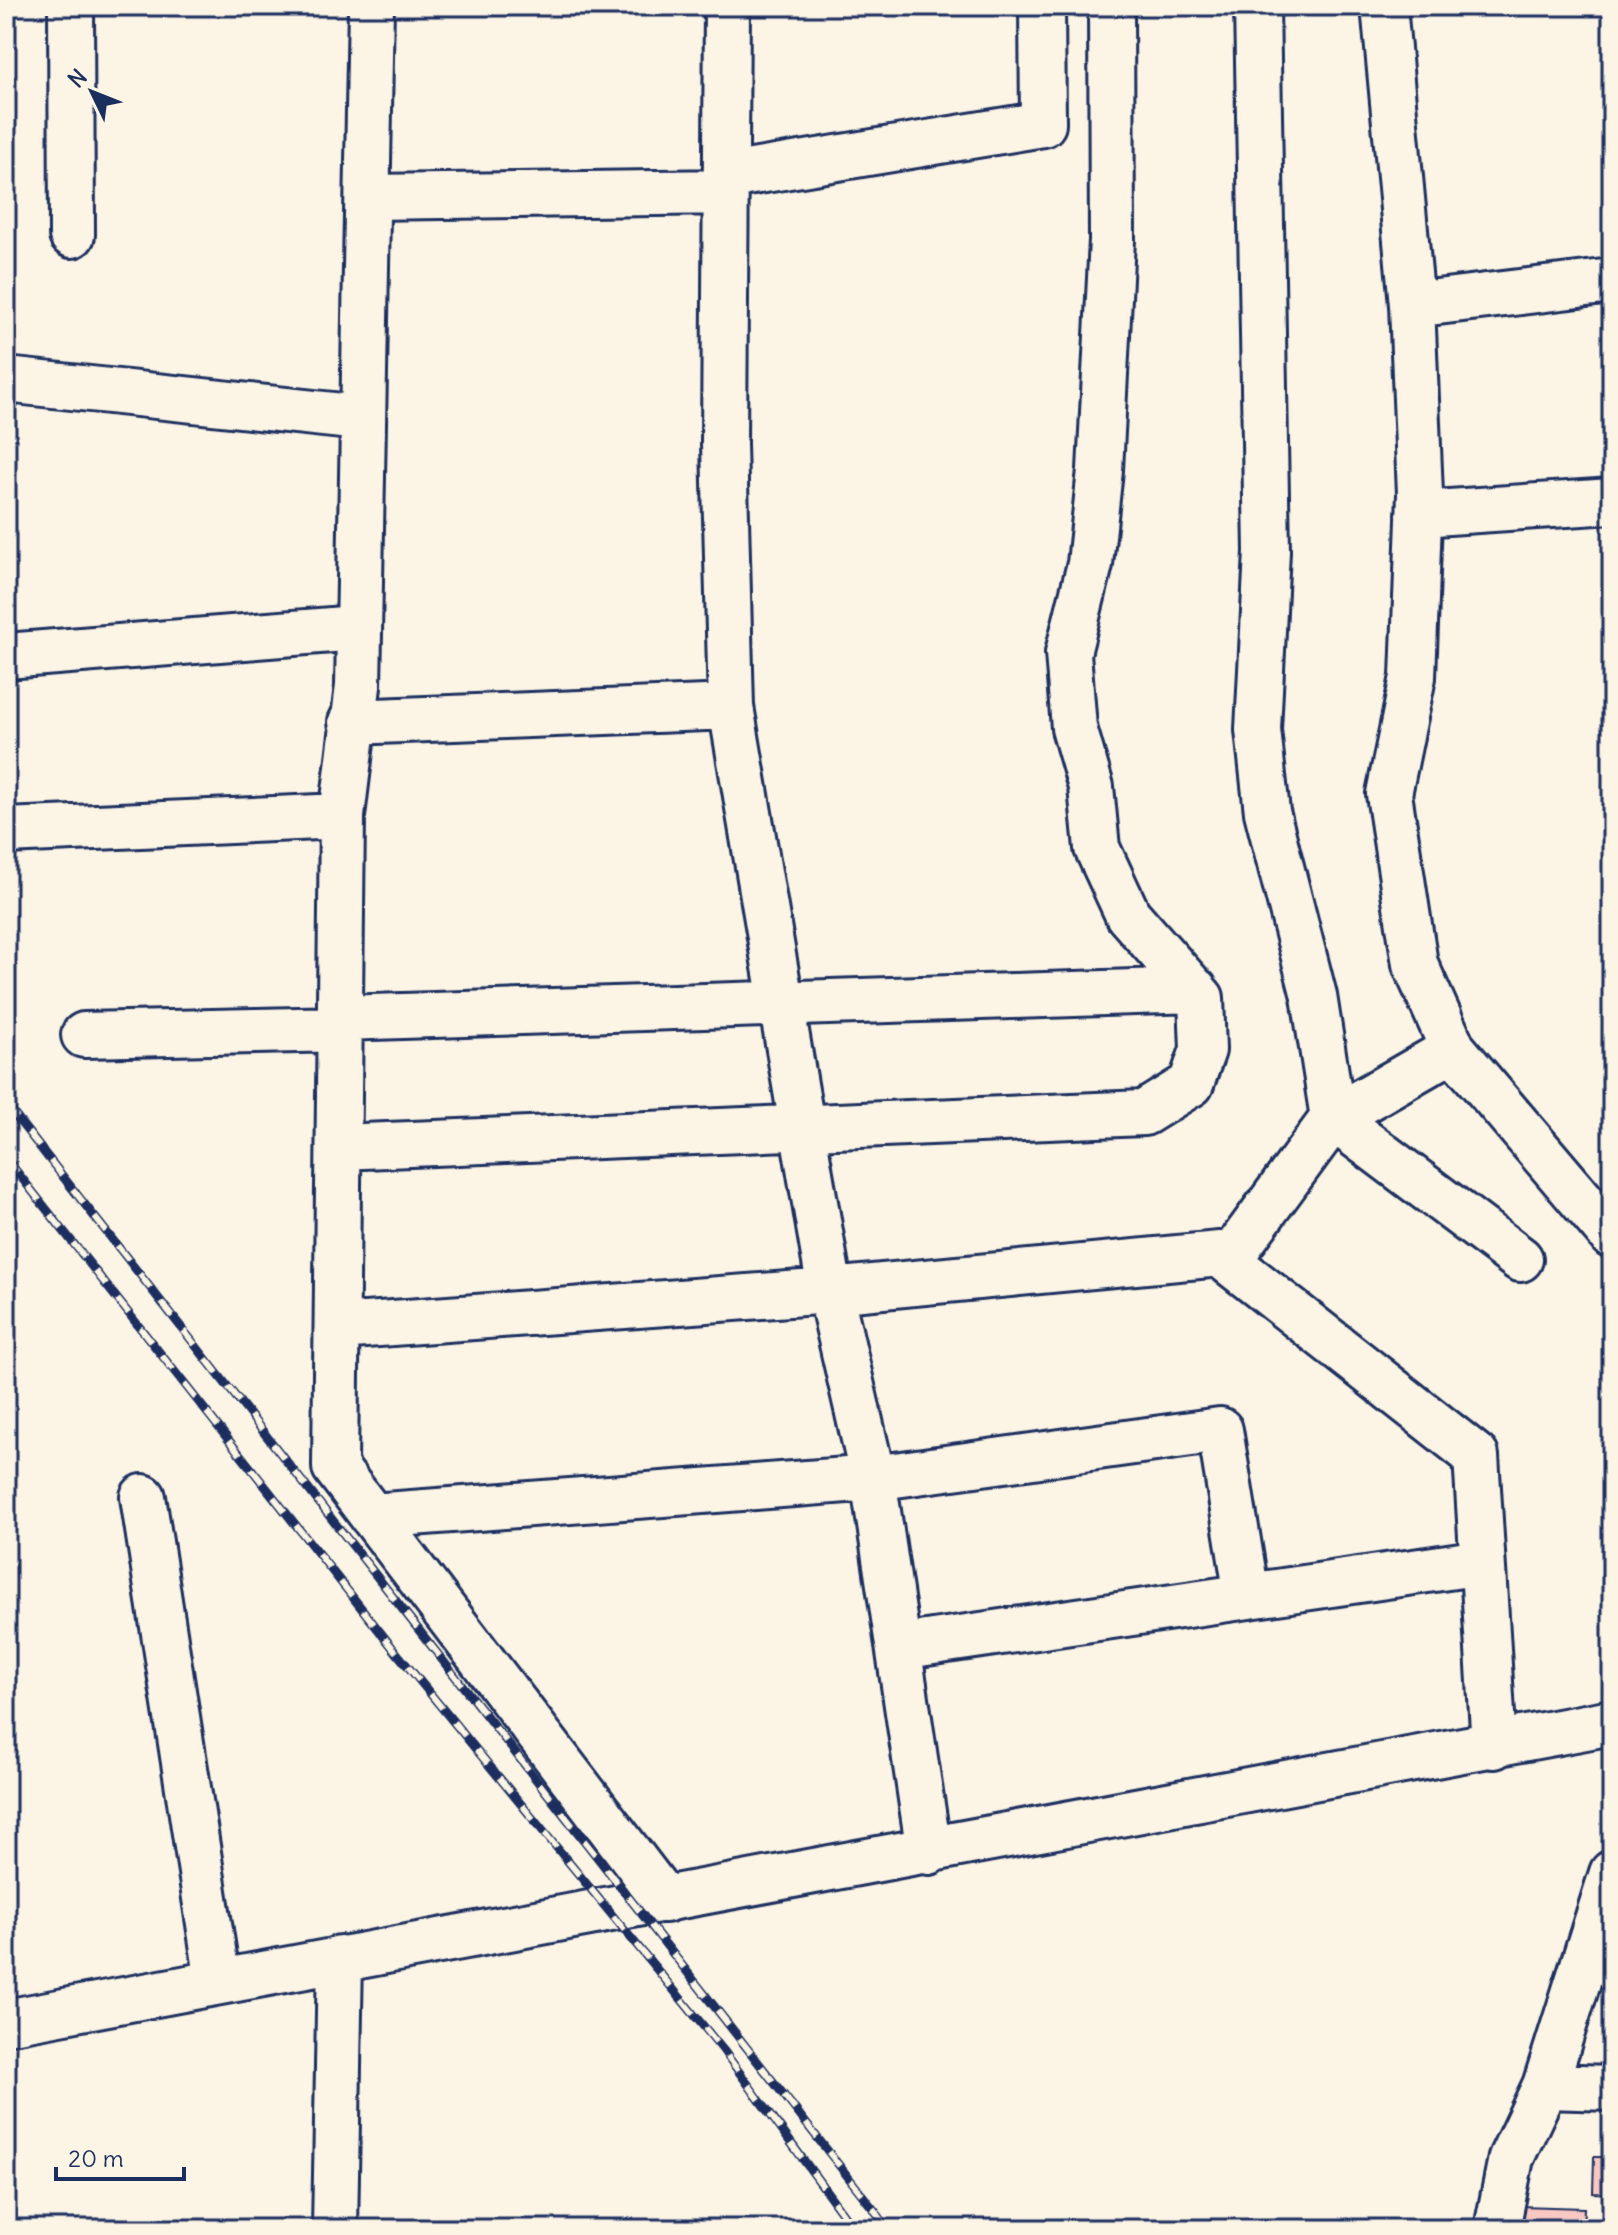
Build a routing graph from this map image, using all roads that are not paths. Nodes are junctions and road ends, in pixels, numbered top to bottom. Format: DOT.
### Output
graph roads {
  1 [pos="71,6"];
  2 [pos="371,6"];
  3 [pos="727,6"];
  4 [pos="1042,6"];
  5 [pos="1111,6"];
  6 [pos="1257,6"];
  7 [pos="1384,6"];
  8 [pos="727,184"];
  9 [pos="368,197"];
  10 [pos="72,235"];
  11 [pos="1612,281"];
  12 [pos="1412,305"];
  13 [pos="6,380"];
  14 [pos="361,418"];
  15 [pos="1612,501"];
  16 [pos="1419,514"];
  17 [pos="357,628"];
  18 [pos="6,656"];
  19 [pos="731,707"];
  20 [pos="351,722"];
  21 [pos="342,816"];
  22 [pos="6,831"];
  23 [pos="1195,990"];
  24 [pos="782,1005"];
  25 [pos="341,1023"];
  26 [pos="84,1035"];
  27 [pos="1453,1049"];
  28 [pos="1333,1118"];
  29 [pos="802,1126"];
  30 [pos="339,1147"];
  31 [pos="1612,1236"];
  32 [pos="1520,1259"];
  33 [pos="1228,1261"];
  34 [pos="830,1291"];
  35 [pos="338,1327"];
  36 [pos="873,1478"];
  37 [pos="143,1497"];
  38 [pos="372,1516"];
  39 [pos="1482,1562"];
  40 [pos="1247,1596"];
  41 [pos="899,1647"];
  42 [pos="1612,1722"];
  43 [pos="1494,1746"];
  44 [pos="929,1852"];
  45 [pos="1612,1873"];
  46 [pos="665,1900"];
  47 [pos="340,1958"];
  48 [pos="218,1982"];
  49 [pos="6,2022"];
  50 [pos="1545,2086"];
  51 [pos="1612,2088"];
  52 [pos="335,2229"];
  53 [pos="1497,2229"];
  1 -- 10 [label="street"];
  2 -- 9 [label="street"];
  3 -- 8 [label="street"];
  4 -- 8 [label="street"];
  5 -- 23 [label="street"];
  6 -- 28 [label="street"];
  7 -- 12 [label="street"];
  8 -- 9 [label="street"];
  8 -- 19 [label="street"];
  9 -- 14 [label="street"];
  11 -- 12 [label="street"];
  12 -- 16 [label="street"];
  13 -- 14 [label="street"];
  14 -- 17 [label="street"];
  15 -- 16 [label="street"];
  16 -- 27 [label="street"];
  17 -- 18 [label="street"];
  17 -- 20 [label="street"];
  19 -- 20 [label="street"];
  19 -- 24 [label="street"];
  20 -- 21 [label="street"];
  21 -- 22 [label="street"];
  21 -- 25 [label="street"];
  23 -- 24 [label="street"];
  23 -- 29 [label="street"];
  24 -- 25 [label="street"];
  24 -- 29 [label="street"];
  25 -- 26 [label="street"];
  25 -- 30 [label="street"];
  27 -- 28 [label="street"];
  27 -- 31 [label="street"];
  28 -- 32 [label="street"];
  28 -- 33 [label="street"];
  29 -- 30 [label="street"];
  29 -- 34 [label="street"];
  30 -- 35 [label="street"];
  33 -- 34 [label="street"];
  33 -- 39 [label="street"];
  34 -- 35 [label="street"];
  34 -- 36 [label="street"];
  35 -- 38 [label="street"];
  36 -- 38 [label="street"];
  36 -- 40 [label="street"];
  36 -- 41 [label="street"];
  37 -- 48 [label="street"];
  38 -- 46 [label="street"];
  39 -- 40 [label="street"];
  39 -- 43 [label="street"];
  40 -- 41 [label="street"];
  41 -- 44 [label="street"];
  42 -- 43 [label="street"];
  43 -- 44 [label="street"];
  44 -- 46 [label="street"];
  45 -- 50 [label="street"];
  46 -- 47 [label="street"];
  47 -- 48 [label="street"];
  47 -- 52 [label="street"];
  48 -- 49 [label="street"];
  50 -- 51 [label="street"];
  50 -- 53 [label="street"];
}
